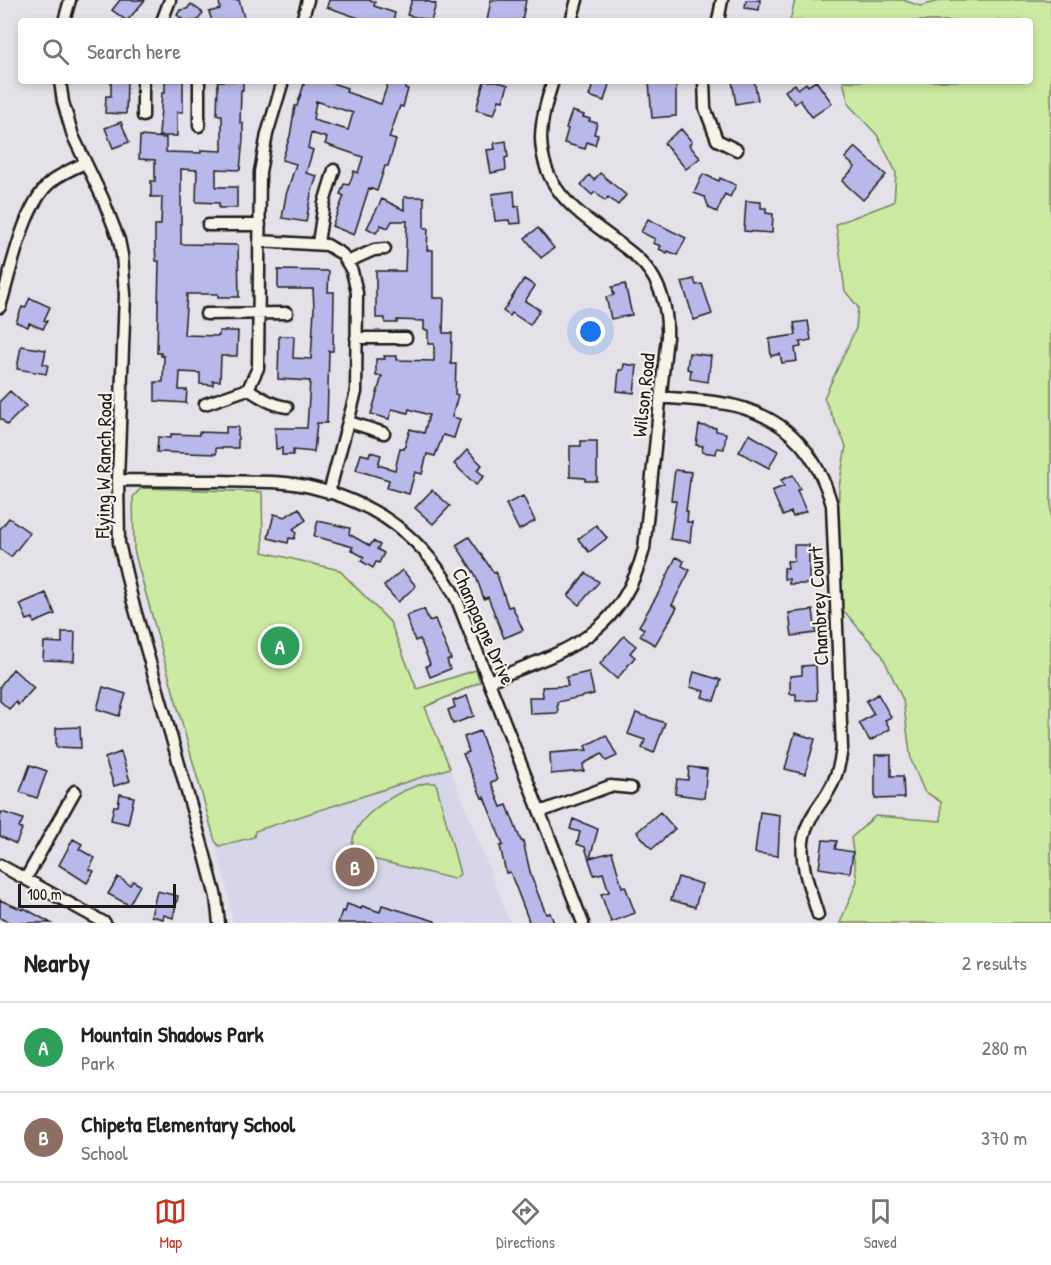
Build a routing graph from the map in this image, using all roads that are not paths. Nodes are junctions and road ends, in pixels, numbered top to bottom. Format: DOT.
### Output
graph roads {
  1 [pos="70,0"];
  2 [pos="170,0"];
  3 [pos="308,0"];
  4 [pos="577,0"];
  5 [pos="722,0"];
  6 [pos="65,18"];
  7 [pos="163,18"];
  8 [pos="303,18"];
  9 [pos="572,18"];
  10 [pos="719,18"];
  11 [pos="61,84"];
  12 [pos="144,84"];
  13 [pos="199,84"];
  14 [pos="282,84"];
  15 [pos="552,84"];
  16 [pos="704,84"];
  17 [pos="143,116"];
  18 [pos="199,126"];
  19 [pos="737,150"];
  20 [pos="85,163"];
  21 [pos="334,170"];
  22 [pos="208,225"];
  23 [pos="260,225"];
  24 [pos="259,241"];
  25 [pos="318,243"];
  26 [pos="385,249"];
  27 [pos="347,261"];
  28 [pos="0,307"];
  29 [pos="258,313"];
  30 [pos="287,313"];
  31 [pos="206,314"];
  32 [pos="356,338"];
  33 [pos="406,338"];
  34 [pos="248,389"];
  35 [pos="660,397"];
  36 [pos="205,404"];
  37 [pos="287,407"];
  38 [pos="349,422"];
  39 [pos="384,433"];
  40 [pos="118,480"];
  41 [pos="329,493"];
  42 [pos="489,681"];
  43 [pos="631,788"];
  44 [pos="75,791"];
  45 [pos="540,812"];
  46 [pos="0,865"];
  47 [pos="27,878"];
  48 [pos="818,915"];
  49 [pos="105,923"];
  50 [pos="219,923"];
  51 [pos="583,923"];
  1 -- 6 [label="street"];
  2 -- 7 [label="street"];
  3 -- 8 [label="street"];
  4 -- 9 [label="street"];
  5 -- 10 [label="street"];
  11 -- 20 [label="street, Flying W Ranch Road"];
  12 -- 17 [label="street"];
  13 -- 18 [label="street"];
  14 -- 23 [label="street"];
  15 -- 35 [label="street, Wilson Road"];
  16 -- 19 [label="street"];
  20 -- 28 [label="street"];
  20 -- 40 [label="street, Flying W Ranch Road"];
  21 -- 25 [label="street"];
  22 -- 23 [label="street"];
  23 -- 24 [label="street"];
  24 -- 25 [label="street"];
  24 -- 29 [label="street"];
  25 -- 27 [label="street"];
  26 -- 27 [label="street"];
  27 -- 32 [label="street"];
  29 -- 30 [label="street"];
  29 -- 31 [label="street"];
  29 -- 34 [label="street"];
  32 -- 33 [label="street"];
  32 -- 38 [label="street"];
  34 -- 36 [label="street"];
  34 -- 37 [label="street"];
  35 -- 42 [label="street, Wilson Road"];
  35 -- 48 [label="street, Chambrey Court"];
  38 -- 39 [label="street"];
  38 -- 41 [label="street"];
  40 -- 41 [label="street, Champagne Drive"];
  40 -- 50 [label="street, Flying W Ranch Road"];
  41 -- 42 [label="street, Champagne Drive"];
  42 -- 45 [label="street, Champagne Drive"];
  43 -- 45 [label="street"];
  44 -- 47 [label="street"];
  45 -- 51 [label="street, Champagne Drive"];
  46 -- 47 [label="street"];
  47 -- 49 [label="street"];
}
